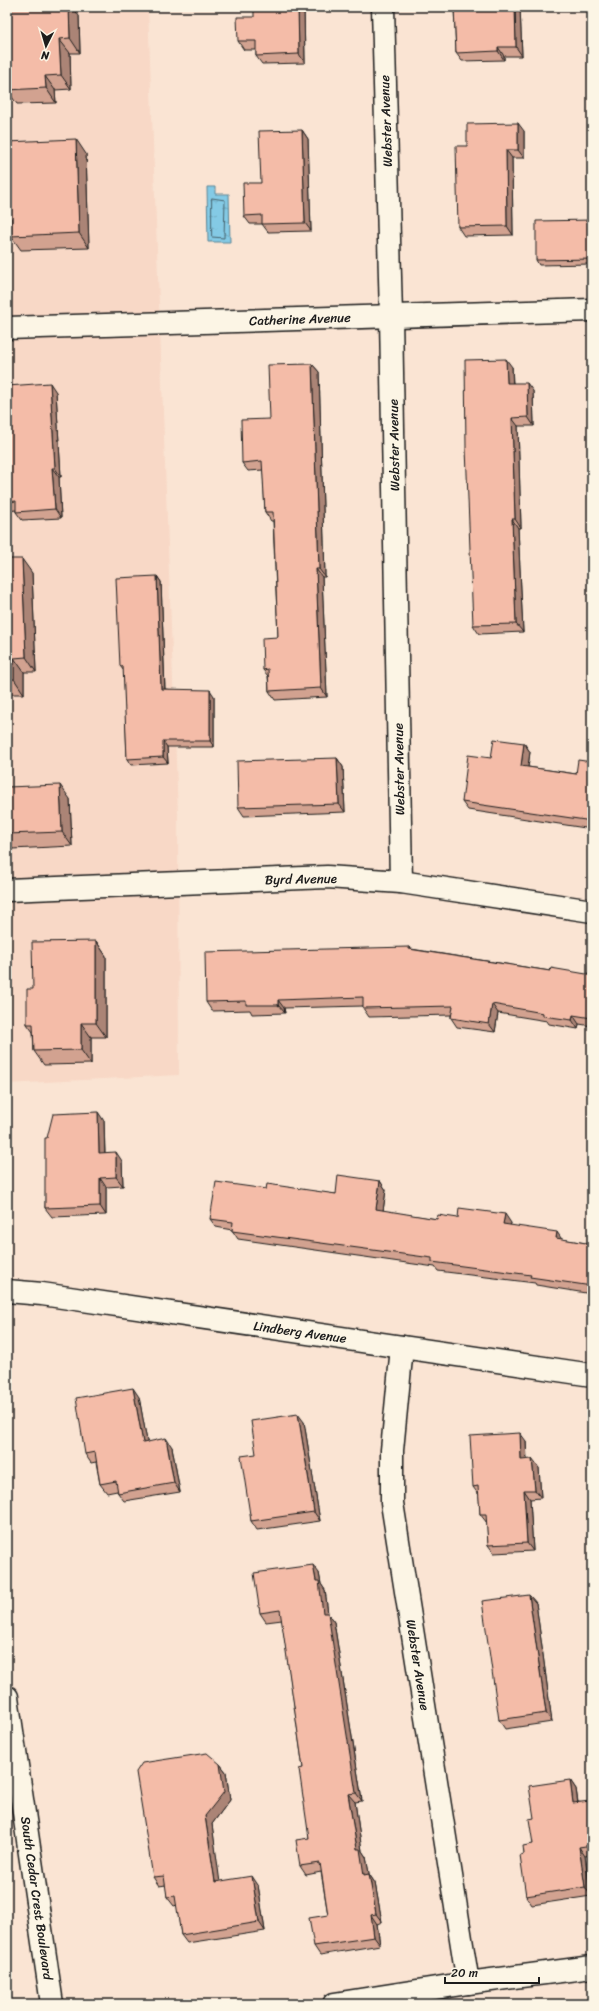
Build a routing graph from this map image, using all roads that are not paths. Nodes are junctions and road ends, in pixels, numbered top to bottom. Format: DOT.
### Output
graph roads {
  1 [pos="383,7"];
  2 [pos="592,310"];
  3 [pos="391,316"];
  4 [pos="7,328"];
  5 [pos="401,882"];
  6 [pos="7,890"];
  7 [pos="592,911"];
  8 [pos="7,1291"];
  9 [pos="402,1347"];
  10 [pos="592,1375"];
  11 [pos="7,1697"];
  12 [pos="592,1967"];
  13 [pos="468,1983"];
  14 [pos="52,2004"];
  15 [pos="334,2004"];
  1 -- 3 [label="street, Webster Avenue"];
  2 -- 3 [label="street, Catherine Avenue"];
  3 -- 4 [label="street, Catherine Avenue"];
  3 -- 5 [label="street, Webster Avenue"];
  5 -- 6 [label="street, Byrd Avenue"];
  5 -- 7 [label="street, Byrd Avenue"];
  8 -- 9 [label="street, Lindberg Avenue"];
  9 -- 10 [label="street, Lindberg Avenue"];
  9 -- 13 [label="street, Webster Avenue"];
  11 -- 14 [label="street, South Cedar Crest Boulevard"];
  12 -- 13 [label="street"];
  13 -- 15 [label="street"];
}
